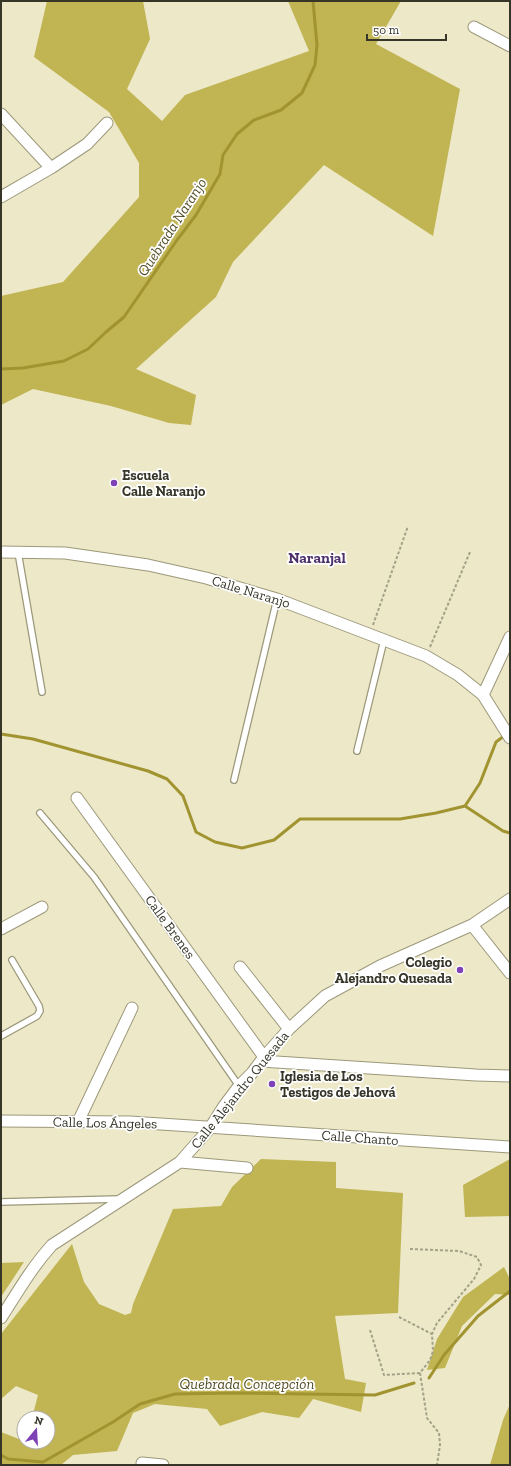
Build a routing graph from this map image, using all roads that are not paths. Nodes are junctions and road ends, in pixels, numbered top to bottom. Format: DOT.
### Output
graph roads {
  1 [pos="474,27"];
  2 [pos="510,46"];
  3 [pos="1,114"];
  4 [pos="107,123"];
  5 [pos="51,168"];
  6 [pos="1,197"];
  7 [pos="1,552"];
  8 [pos="18,552"];
  9 [pos="277,599"];
  10 [pos="510,637"];
  11 [pos="384,640"];
  12 [pos="42,692"];
  13 [pos="483,694"];
  14 [pos="510,738"];
  15 [pos="357,751"];
  16 [pos="234,780"];
  17 [pos="77,798"];
  18 [pos="40,813"];
  19 [pos="510,899"];
  20 [pos="510,906"];
  21 [pos="42,907"];
  22 [pos="496,909"];
  23 [pos="472,925"];
  24 [pos="1,929"];
  25 [pos="12,960"];
  26 [pos="240,967"];
  27 [pos="510,974"];
  28 [pos="132,1008"];
  29 [pos="289,1029"];
  30 [pos="1,1036"];
  31 [pos="263,1059"];
  32 [pos="510,1076"];
  33 [pos="239,1086"];
  34 [pos="1,1121"];
  35 [pos="78,1122"];
  36 [pos="210,1128"];
  37 [pos="510,1147"];
  38 [pos="180,1162"];
  39 [pos="247,1168"];
  40 [pos="124,1199"];
  41 [pos="1,1202"];
  42 [pos="1,1318"];
  43 [pos="142,1463"];
  44 [pos="163,1465"];
  1 -- 2 [label="street"];
  3 -- 5 [label="street"];
  4 -- 5 [label="street"];
  5 -- 6 [label="street"];
  7 -- 8 [label="street, Calle Naranjo"];
  8 -- 9 [label="street, Calle Naranjo"];
  8 -- 12 [label="lane"];
  9 -- 11 [label="street, Calle Naranjo"];
  9 -- 16 [label="lane"];
  10 -- 13 [label="street"];
  11 -- 13 [label="street, Calle Naranjo"];
  11 -- 15 [label="lane"];
  13 -- 14 [label="street"];
  17 -- 31 [label="street, Calle Brenes"];
  18 -- 33 [label="lane"];
  19 -- 22 [label="street, Calle Alejandro Quesada"];
  20 -- 22 [label="street"];
  21 -- 24 [label="street"];
  22 -- 23 [label="street, Calle Alejandro Quesada"];
  23 -- 27 [label="street"];
  23 -- 29 [label="street, Calle Alejandro Quesada"];
  25 -- 30 [label="lane"];
  26 -- 29 [label="street"];
  28 -- 35 [label="street"];
  29 -- 31 [label="street, Calle Alejandro Quesada"];
  31 -- 32 [label="street"];
  31 -- 33 [label="street, Calle Alejandro Quesada"];
  33 -- 36 [label="street, Calle Alejandro Quesada"];
  34 -- 35 [label="street, Calle Los Ángeles"];
  35 -- 36 [label="street, Calle Los Ángeles"];
  36 -- 37 [label="street, Calle Chanto"];
  36 -- 38 [label="street, Calle Alejandro Quesada"];
  38 -- 39 [label="street"];
  38 -- 40 [label="street, Calle Alejandro Quesada"];
  40 -- 41 [label="lane"];
  40 -- 42 [label="street, Calle Alejandro Quesada"];
  43 -- 44 [label="street"];
}
